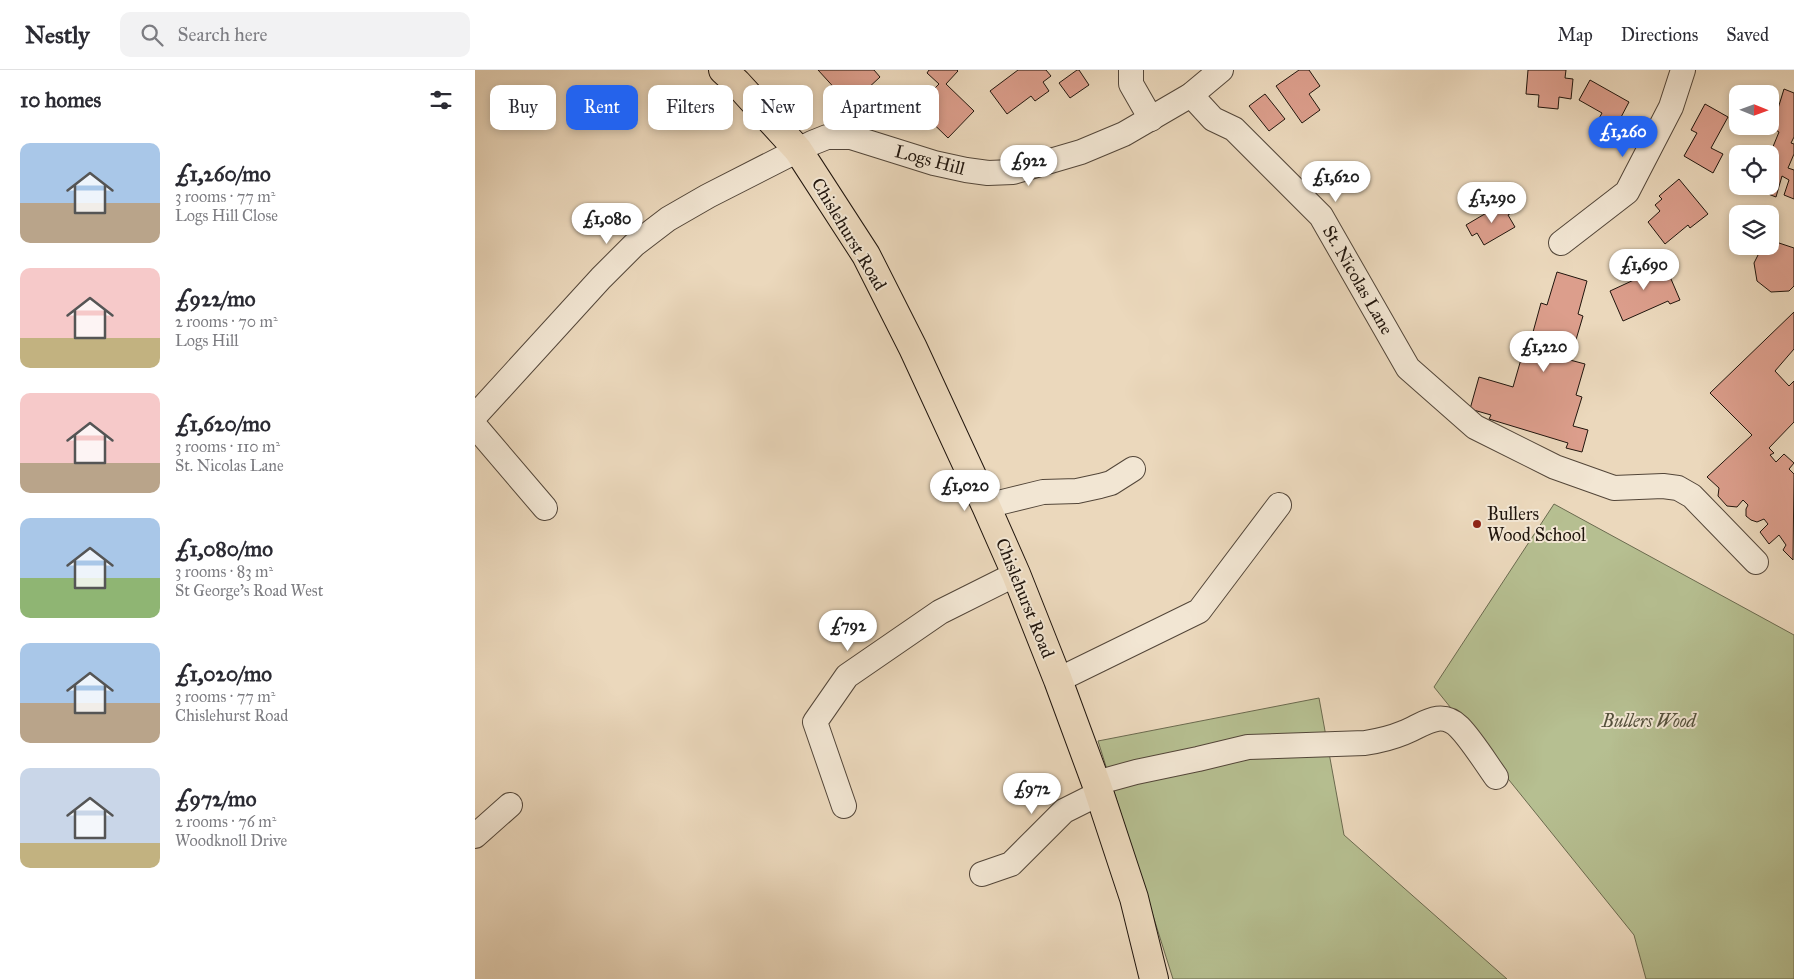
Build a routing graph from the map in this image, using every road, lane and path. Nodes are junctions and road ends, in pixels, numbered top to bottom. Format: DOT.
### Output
graph roads {
  1 [pos="1131,70"];
  2 [pos="1221,70"];
  3 [pos="1683,70"];
  4 [pos="737,74"];
  5 [pos="1191,95"];
  6 [pos="1151,119"];
  7 [pos="798,150"];
  8 [pos="1561,243"];
  9 [pos="475,416"];
  10 [pos="475,426"];
  11 [pos="1133,469"];
  12 [pos="1279,505"];
  13 [pos="986,506"];
  14 [pos="545,508"];
  15 [pos="1756,562"];
  16 [pos="1016,574"];
  17 [pos="1058,680"];
  18 [pos="1497,777"];
  19 [pos="1098,788"];
  20 [pos="510,805"];
  21 [pos="844,806"];
  22 [pos="475,836"];
  23 [pos="981,874"];
  24 [pos="1153,979"];
  1 -- 6 [label="street"];
  2 -- 5 [label="street, Logs Hill"];
  3 -- 8 [label="street"];
  4 -- 7 [label="main road, Chislehurst Road"];
  5 -- 6 [label="street, Logs Hill"];
  5 -- 15 [label="street, St. Nicolas Lane"];
  6 -- 7 [label="street, Logs Hill"];
  7 -- 9 [label="street, Logs Hill"];
  7 -- 13 [label="main road, Chislehurst Road"];
  10 -- 14 [label="street"];
  11 -- 13 [label="street"];
  12 -- 17 [label="street"];
  13 -- 16 [label="main road, Chislehurst Road"];
  16 -- 17 [label="main road, Chislehurst Road"];
  16 -- 21 [label="street"];
  17 -- 19 [label="main road, Chislehurst Road"];
  18 -- 19 [label="street"];
  19 -- 23 [label="street"];
  19 -- 24 [label="main road, Chislehurst Road"];
  20 -- 22 [label="street"];
}
